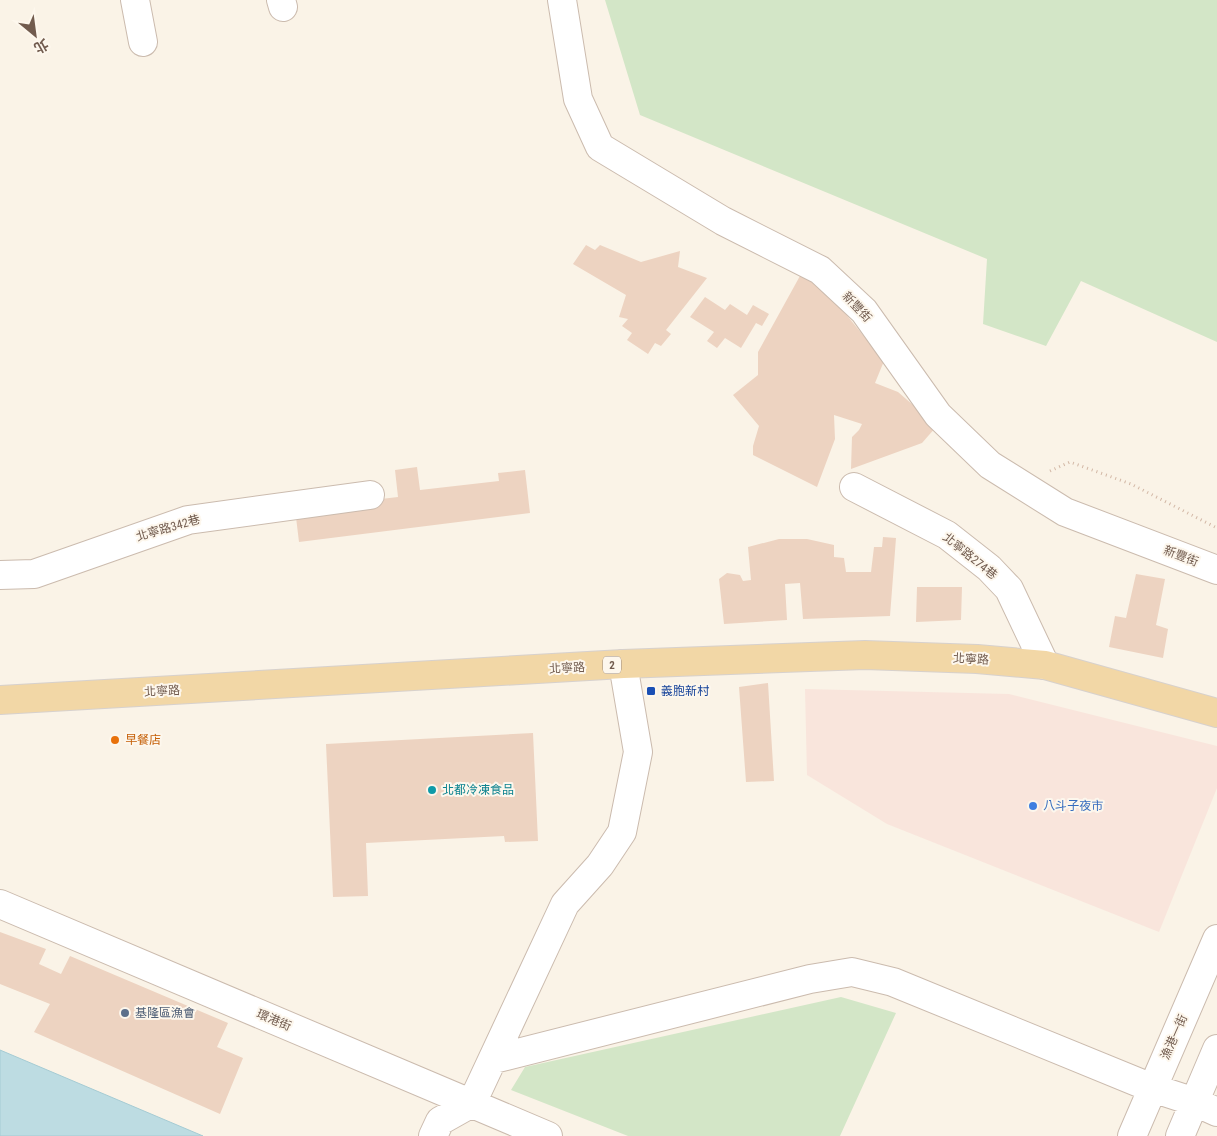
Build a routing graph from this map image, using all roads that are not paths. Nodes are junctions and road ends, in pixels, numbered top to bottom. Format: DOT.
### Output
graph roads {
  1 [pos="135,0"];
  2 [pos="562,0"];
  3 [pos="143,42"];
  4 [pos="854,487"];
  5 [pos="370,495"];
  6 [pos="1217,570"];
  7 [pos="0,576"];
  8 [pos="623,664"];
  9 [pos="1044,664"];
  10 [pos="0,700"];
  11 [pos="1217,712"];
  12 [pos="0,904"];
  13 [pos="1217,939"];
  14 [pos="1217,1049"];
  15 [pos="494,1058"];
  16 [pos="1152,1088"];
  17 [pos="472,1103"];
  18 [pos="1206,1107"];
  19 [pos="433,1136"];
  20 [pos="548,1136"];
  21 [pos="1132,1136"];
  22 [pos="1180,1136"];
  1 -- 3 [label="street"];
  2 -- 6 [label="street, 新豐街"];
  4 -- 9 [label="street, 北寧路274巷"];
  5 -- 7 [label="street, 北寧路342巷"];
  8 -- 9 [label="main road, 北寧路 / 2"];
  8 -- 10 [label="main road, 北寧路 / 2"];
  8 -- 15 [label="street"];
  9 -- 11 [label="main road, 北寧路 / 2"];
  12 -- 17 [label="street, 環港街"];
  13 -- 16 [label="street, 漁港一街"];
  14 -- 18 [label="street"];
  15 -- 16 [label="street"];
  15 -- 17 [label="street"];
  16 -- 18 [label="street"];
  16 -- 21 [label="street, 漁港一街"];
  17 -- 19 [label="street"];
  17 -- 20 [label="street, 環港街"];
  18 -- 22 [label="street"];
}
